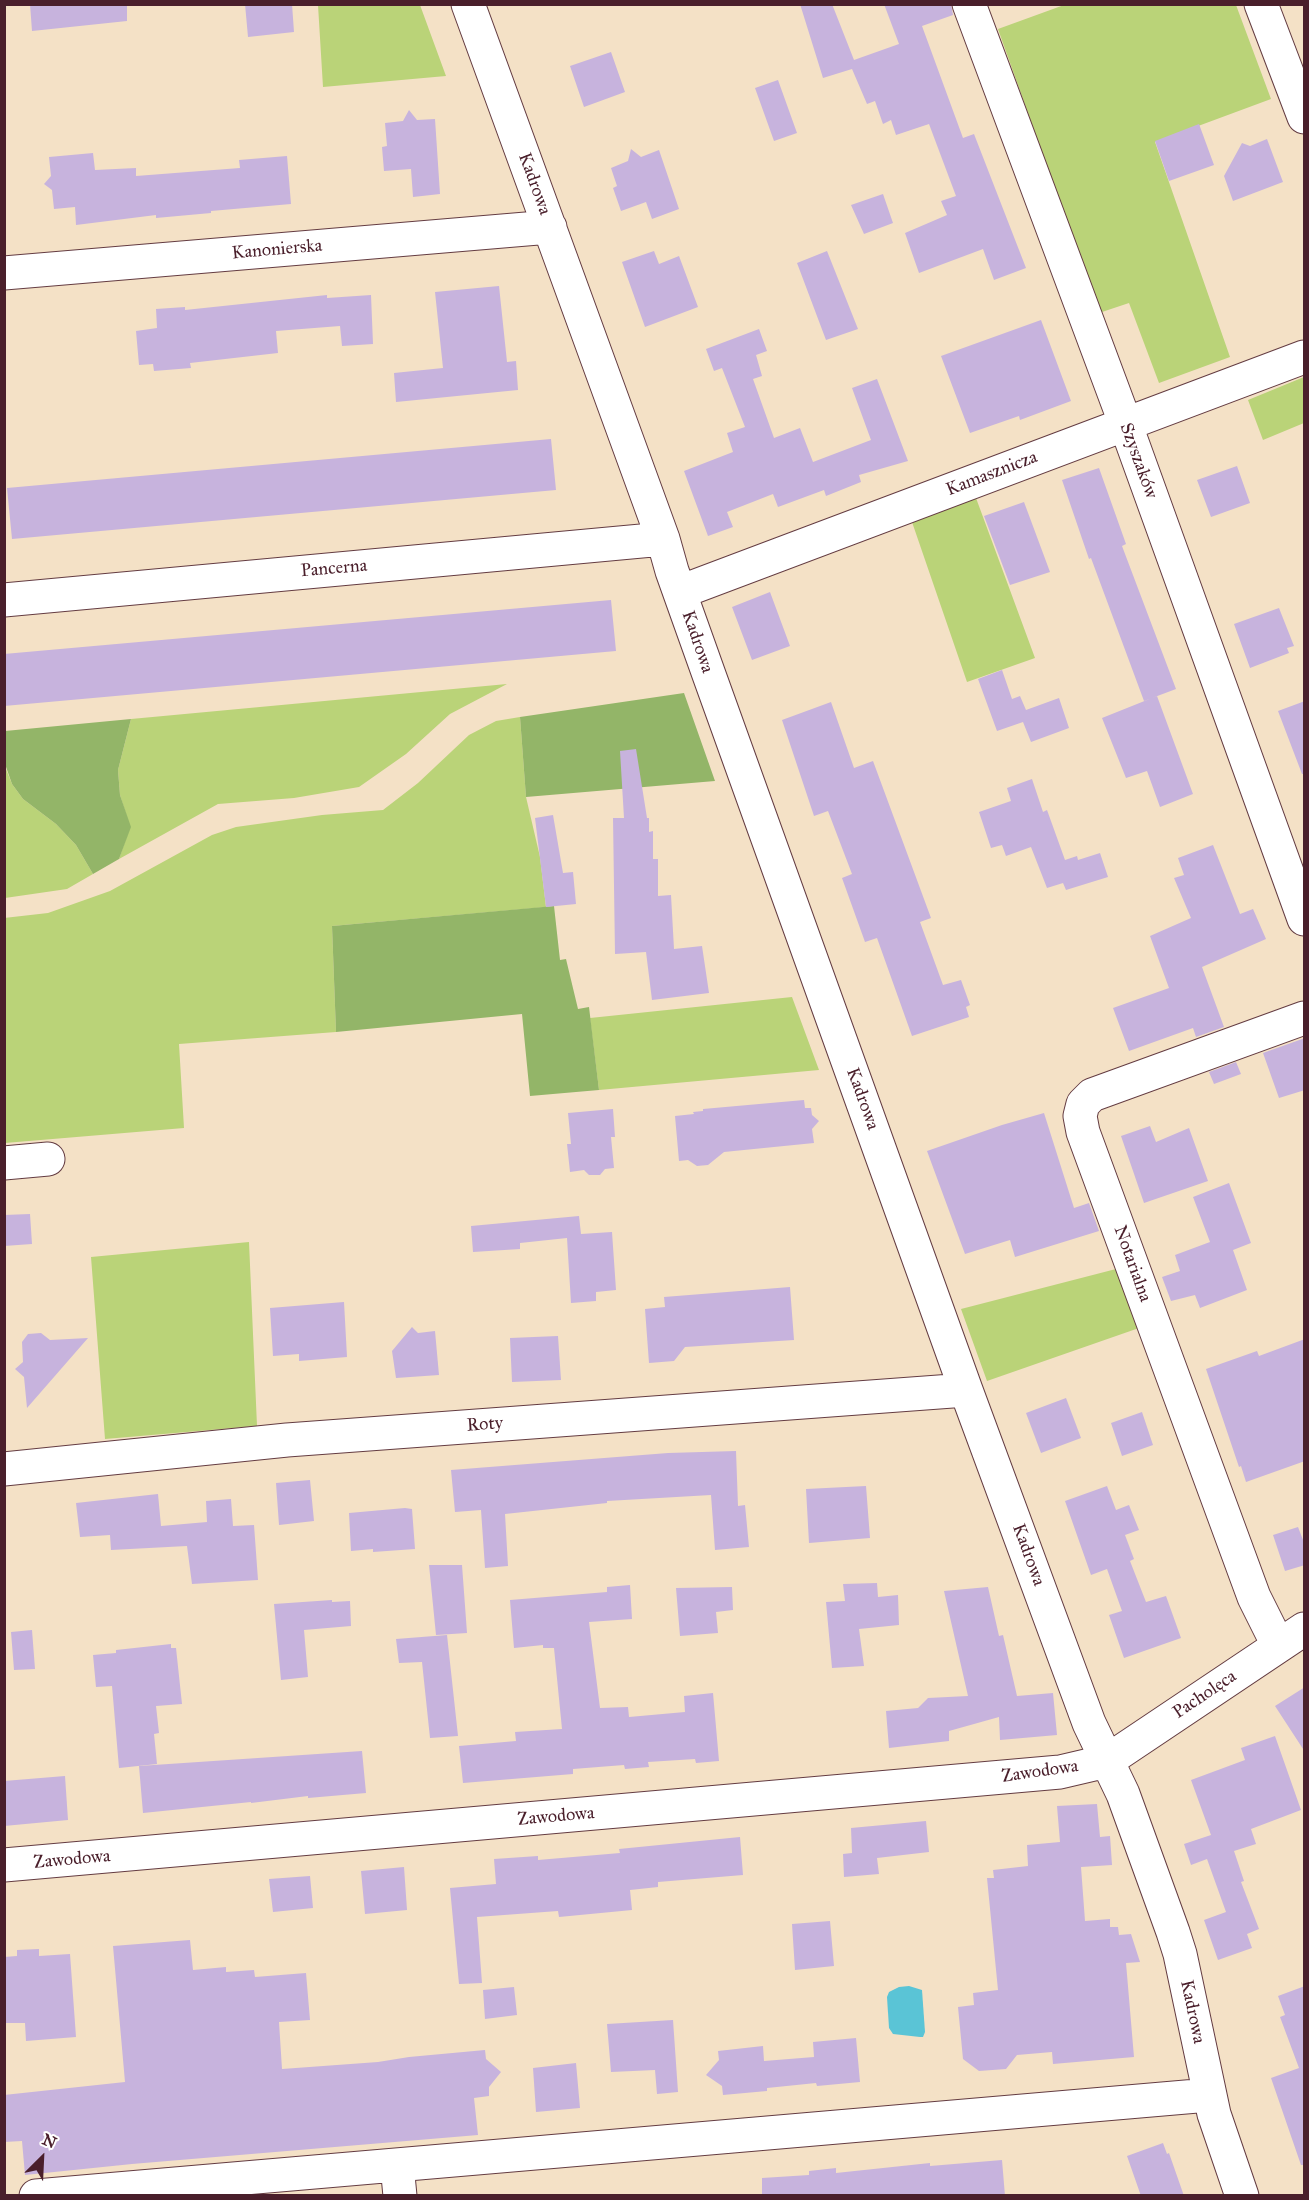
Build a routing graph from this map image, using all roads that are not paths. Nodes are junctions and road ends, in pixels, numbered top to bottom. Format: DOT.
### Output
graph roads {
  1 [pos="468,4"];
  2 [pos="969,4"];
  3 [pos="1261,4"];
  4 [pos="1305,117"];
  5 [pos="550,227"];
  6 [pos="4,273"];
  7 [pos="1305,357"];
  8 [pos="1125,424"];
  9 [pos="663,539"];
  10 [pos="680,592"];
  11 [pos="4,600"];
  12 [pos="1305,919"];
  13 [pos="1305,1018"];
  14 [pos="48,1159"];
  15 [pos="4,1163"];
  16 [pos="966,1390"];
  17 [pos="4,1469"];
  18 [pos="1292,1637"];
  19 [pos="1107,1761"];
  20 [pos="4,1866"];
  21 [pos="1209,2095"];
  22 [pos="399,2180"];
  23 [pos="36,2196"];
  24 [pos="1242,2196"];
  1 -- 5 [label="street, Kadrowa"];
  2 -- 8 [label="street, Szyszaków"];
  3 -- 4 [label="street"];
  5 -- 6 [label="street, Kanonierska"];
  5 -- 9 [label="street, Kadrowa"];
  7 -- 8 [label="street, Kamasznicza"];
  8 -- 10 [label="street, Kamasznicza"];
  8 -- 12 [label="street, Szyszaków"];
  9 -- 10 [label="street, Kadrowa"];
  9 -- 11 [label="street, Pancerna"];
  10 -- 16 [label="street, Kadrowa"];
  13 -- 18 [label="street, Notarialna"];
  14 -- 15 [label="street"];
  16 -- 17 [label="street, Roty"];
  16 -- 19 [label="street, Kadrowa"];
  18 -- 19 [label="street, Pacholęca"];
  19 -- 20 [label="street, Zawodowa"];
  19 -- 21 [label="street, Kadrowa"];
  21 -- 22 [label="street"];
  21 -- 24 [label="street, Kadrowa"];
  22 -- 23 [label="street"];
}
